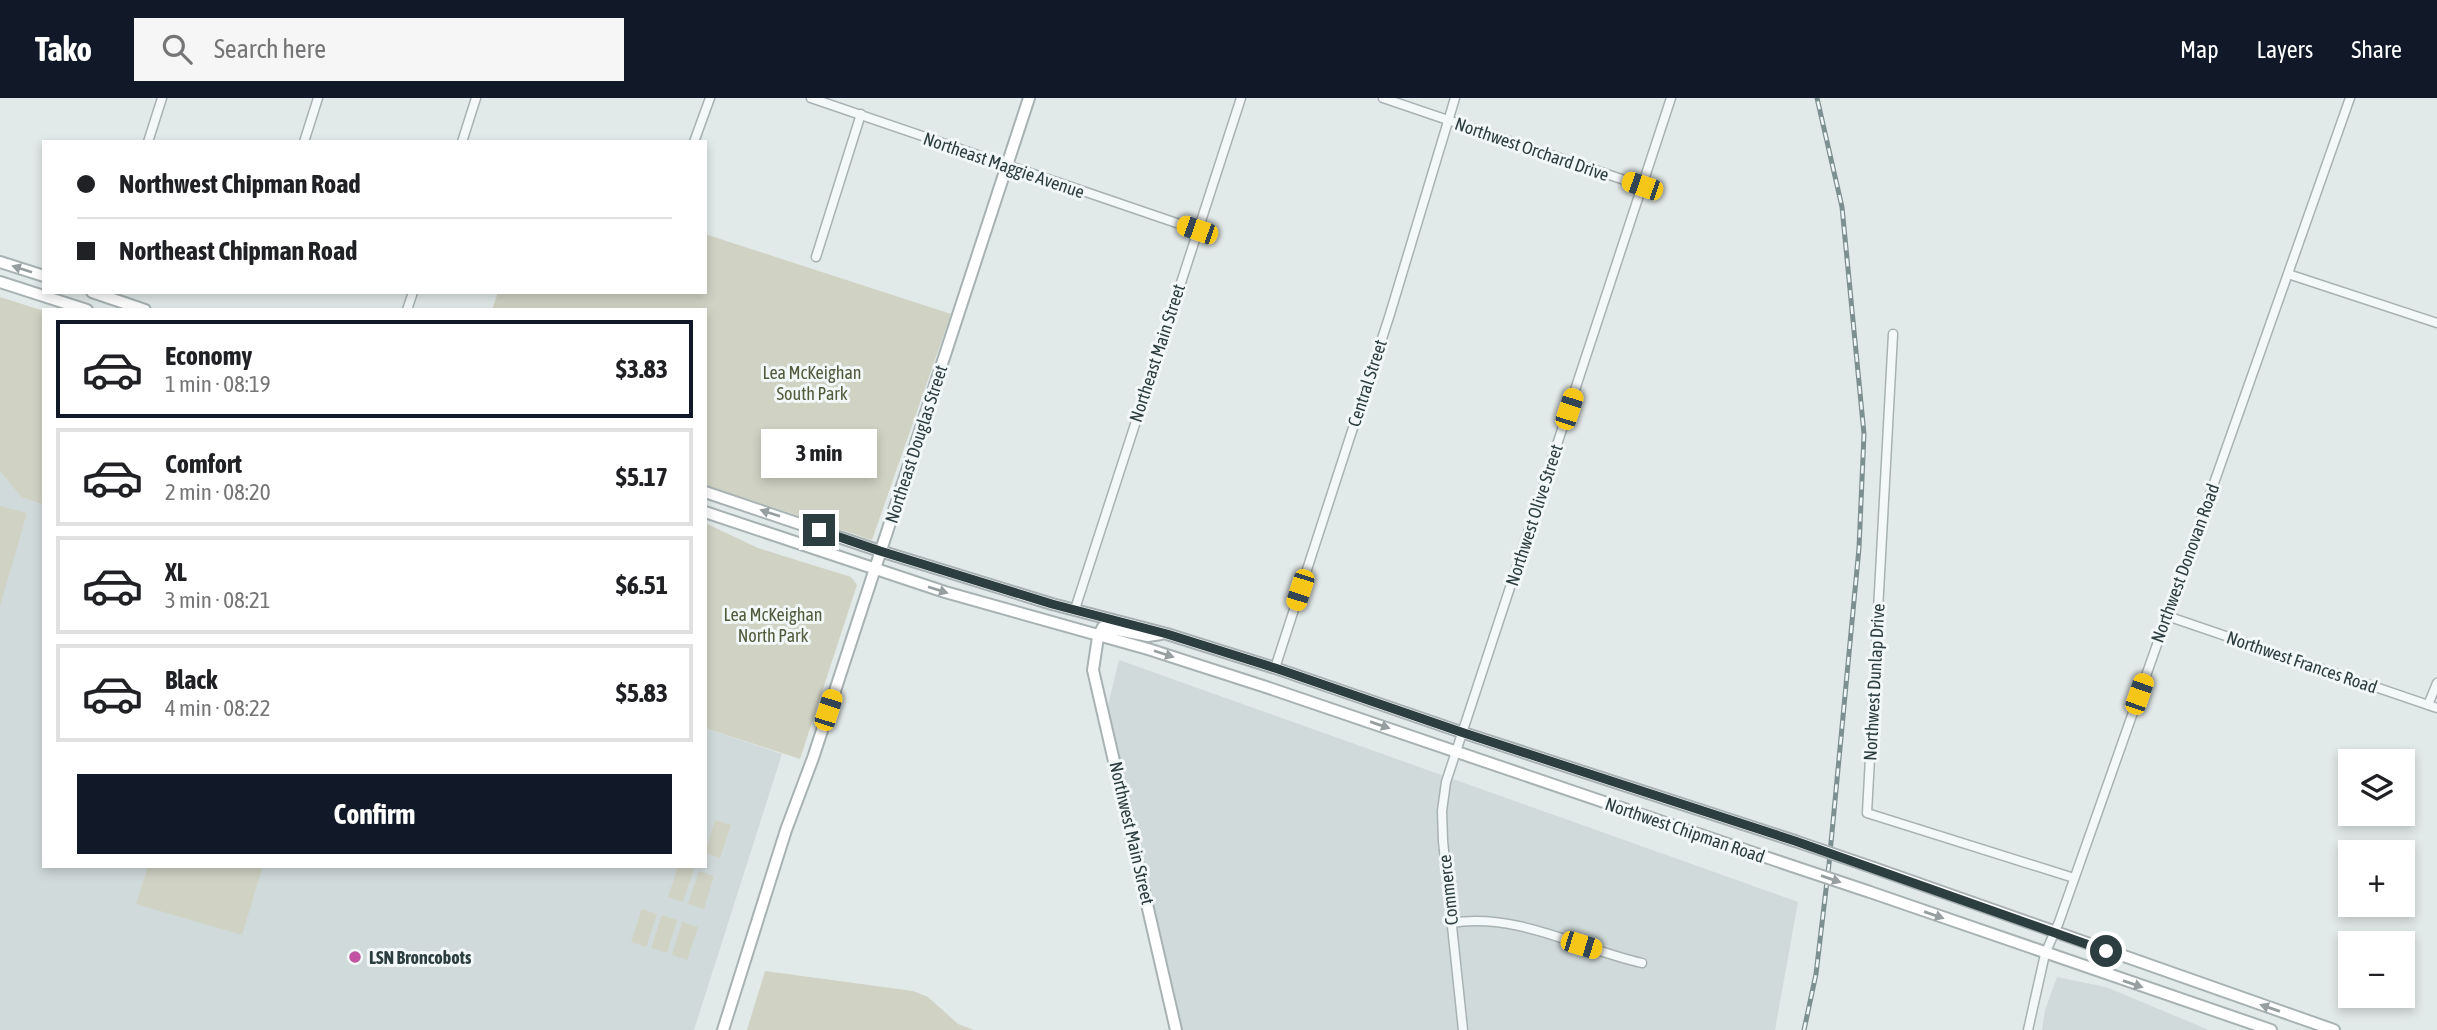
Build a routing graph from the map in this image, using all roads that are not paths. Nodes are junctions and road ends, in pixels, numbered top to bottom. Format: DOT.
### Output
graph roads {
  1 [pos="162,98"];
  2 [pos="318,98"];
  3 [pos="477,98"];
  4 [pos="710,98"];
  5 [pos="811,98"];
  6 [pos="1029,98"];
  7 [pos="1241,98"];
  8 [pos="1383,98"];
  9 [pos="1455,98"];
  10 [pos="1671,98"];
  11 [pos="2350,98"];
  12 [pos="861,114"];
  13 [pos="1448,120"];
  14 [pos="149,140"];
  15 [pos="305,140"];
  16 [pos="463,140"];
  17 [pos="695,140"];
  18 [pos="1007,166"];
  19 [pos="1642,186"];
  20 [pos="1197,230"];
  21 [pos="816,257"];
  22 [pos="0,262"];
  23 [pos="2288,274"];
  24 [pos="42,275"];
  25 [pos="0,282"];
  26 [pos="98,294"];
  27 [pos="81,308"];
  28 [pos="139,308"];
  29 [pos="2437,323"];
  30 [pos="1893,334"];
  31 [pos="707,493"];
  32 [pos="707,513"];
  33 [pos="880,551"];
  34 [pos="873,569"];
  35 [pos="1075,609"];
  36 [pos="2166,616"];
  37 [pos="1167,634"];
  38 [pos="1098,636"];
  39 [pos="1275,668"];
  40 [pos="2437,683"];
  41 [pos="2433,706"];
  42 [pos="1461,732"];
  43 [pos="1456,751"];
  44 [pos="2074,878"];
  45 [pos="1451,922"];
  46 [pos="2055,933"];
  47 [pos="2045,954"];
  48 [pos="1642,963"];
  49 [pos="723,1030"];
  50 [pos="1177,1030"];
  51 [pos="1463,1030"];
  52 [pos="2028,1030"];
  53 [pos="2271,1030"];
  54 [pos="2334,1030"];
  1 -- 14 [label="street"];
  2 -- 15 [label="street"];
  3 -- 16 [label="street"];
  4 -- 17 [label="street"];
  5 -- 12 [label="street, Northeast Maggie Avenue"];
  6 -- 18 [label="main road, Northeast Douglas Street"];
  7 -- 20 [label="street, Northeast Main Street"];
  8 -- 13 [label="street, Northwest Orchard Drive"];
  9 -- 13 [label="street, Central Street"];
  10 -- 19 [label="street, Northwest Olive Street"];
  11 -- 23 [label="street, Northwest Donovan Road"];
  12 -- 18 [label="street, Northeast Maggie Avenue"];
  12 -- 21 [label="street"];
  13 -- 19 [label="street, Northwest Orchard Drive"];
  13 -- 39 [label="street, Central Street"];
  18 -- 20 [label="street, Northeast Maggie Avenue"];
  18 -- 33 [label="main road, Northeast Douglas Street"];
  19 -- 42 [label="street, Northwest Olive Street"];
  20 -- 35 [label="street, Northeast Main Street"];
  24 -- 22 [label="main road, one-way"];
  23 -- 29 [label="street"];
  23 -- 36 [label="street, Northwest Donovan Road"];
  25 -- 27 [label="main road"];
  26 -- 28 [label="main road"];
  30 -- 44 [label="street, Northwest Dunlap Drive"];
  33 -- 31 [label="main road, Northwest Chipman Road, one-way"];
  32 -- 34 [label="main road, Northwest Chipman Road"];
  33 -- 34 [label="main road, Northeast Douglas Street"];
  33 -- 35 [label="main road, Northwest Chipman Road"];
  34 -- 38 [label="main road, Northwest Chipman Road, one-way"];
  34 -- 49 [label="main road, Northeast Douglas Street"];
  35 -- 37 [label="main road, Northwest Chipman Road"];
  36 -- 41 [label="street, Northwest Frances Road"];
  36 -- 44 [label="street, Northwest Donovan Road"];
  37 -- 38 [label="main road"];
  37 -- 39 [label="main road, Northwest Chipman Road"];
  38 -- 43 [label="main road, Northwest Chipman Road, one-way"];
  38 -- 50 [label="main road, Northwest Main Street"];
  39 -- 42 [label="main road, Northwest Chipman Road"];
  40 -- 41 [label="street"];
  42 -- 43 [label="street, Northwest Olive Street"];
  42 -- 46 [label="main road, Northwest Chipman Road, bridge"];
  43 -- 45 [label="street, Commerce"];
  43 -- 47 [label="main road, Northwest Chipman Road, one-way, bridge"];
  44 -- 46 [label="street, Northwest Donovan Road"];
  45 -- 48 [label="street"];
  45 -- 51 [label="street, Commerce"];
  46 -- 47 [label="street, Northwest Donovan Road"];
  54 -- 46 [label="main road, Northwest Chipman Road, one-way"];
  47 -- 52 [label="street, Northwest Donovan Road"];
  47 -- 53 [label="main road, Northwest Chipman Road, one-way"];
}
